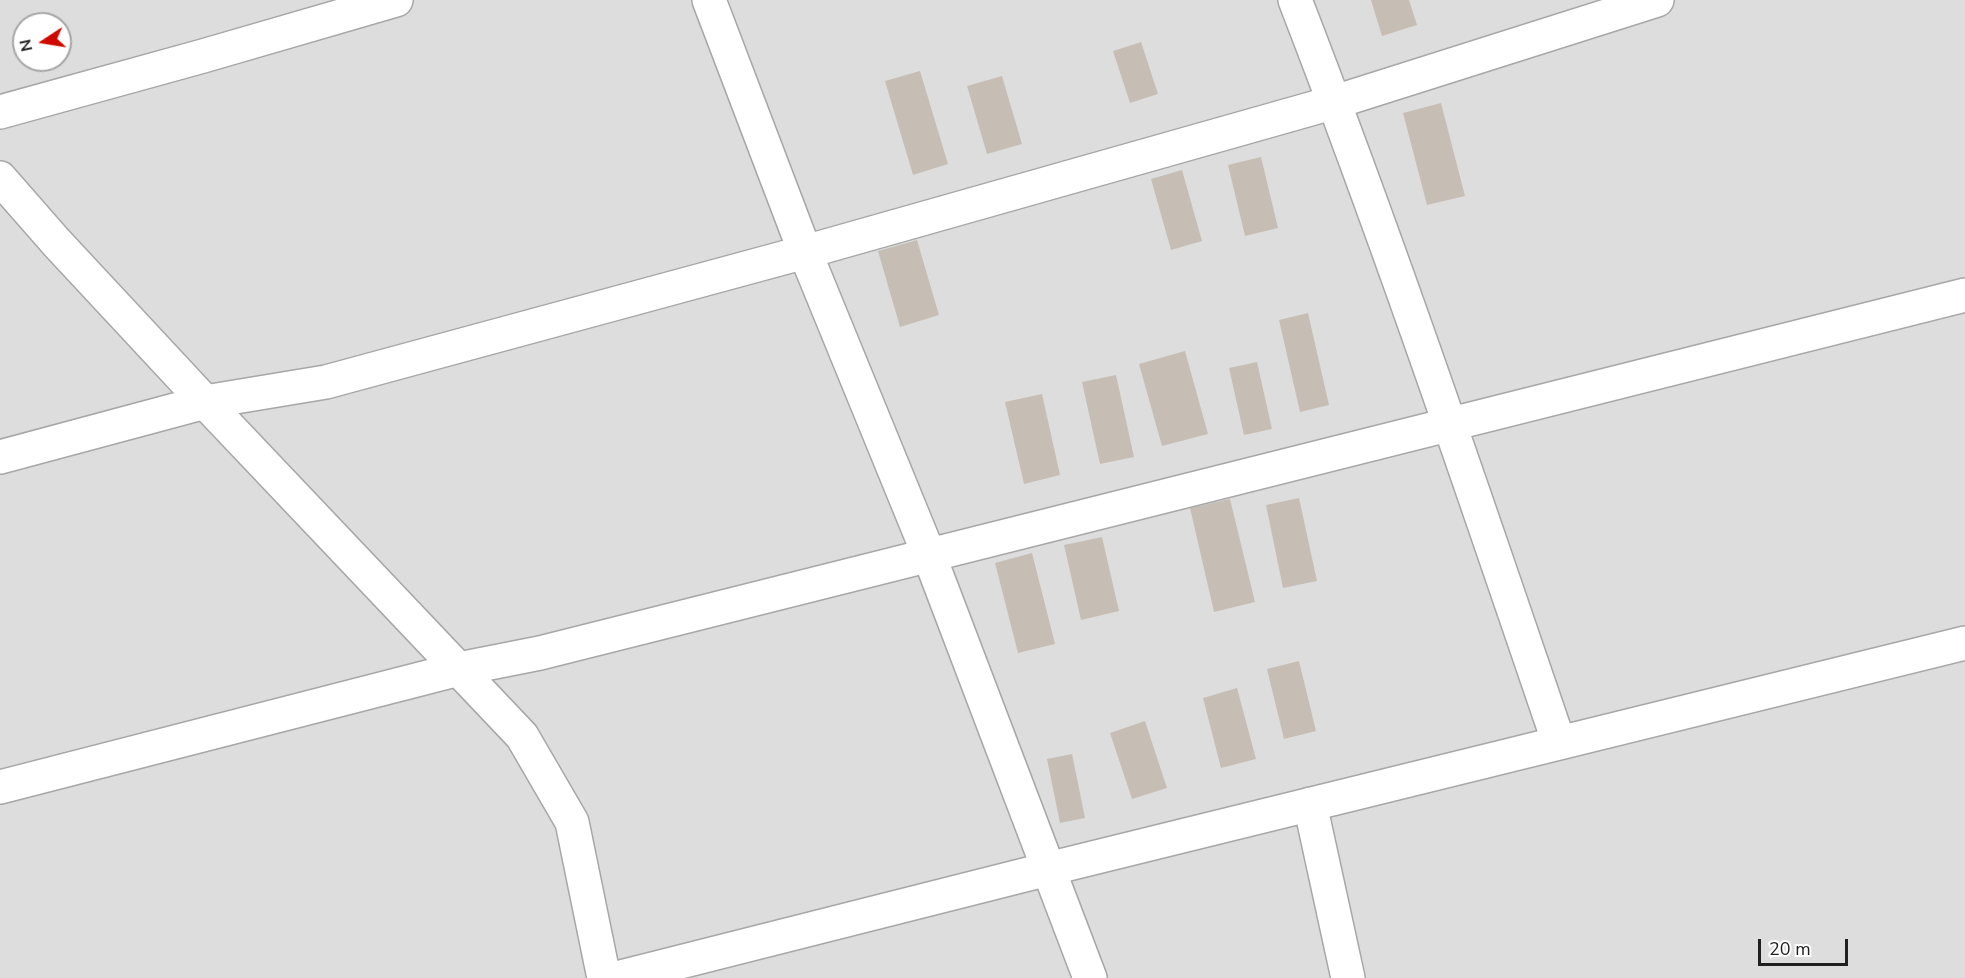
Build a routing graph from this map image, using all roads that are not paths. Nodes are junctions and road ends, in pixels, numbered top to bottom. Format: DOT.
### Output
graph roads {
  1 [pos="396,0"];
  2 [pos="709,0"];
  3 [pos="1295,0"];
  4 [pos="1657,0"];
  5 [pos="1335,102"];
  6 [pos="0,112"];
  7 [pos="0,178"];
  8 [pos="805,252"];
  9 [pos="1965,295"];
  10 [pos="205,402"];
  11 [pos="1450,424"];
  12 [pos="0,457"];
  13 [pos="929,555"];
  14 [pos="1965,642"];
  15 [pos="459,669"];
  16 [pos="1559,743"];
  17 [pos="0,787"];
  18 [pos="1310,804"];
  19 [pos="1048,869"];
  20 [pos="604,978"];
  21 [pos="617,978"];
  22 [pos="1090,978"];
  23 [pos="1348,978"];
  1 -- 6 [label="street"];
  2 -- 8 [label="street"];
  3 -- 5 [label="street"];
  4 -- 5 [label="street"];
  5 -- 8 [label="street"];
  5 -- 11 [label="street"];
  7 -- 10 [label="street"];
  8 -- 10 [label="street"];
  8 -- 13 [label="street"];
  9 -- 11 [label="street"];
  10 -- 12 [label="street"];
  10 -- 15 [label="street"];
  11 -- 13 [label="street"];
  11 -- 16 [label="street"];
  13 -- 15 [label="street"];
  13 -- 19 [label="street"];
  14 -- 16 [label="street"];
  15 -- 17 [label="street"];
  15 -- 20 [label="street"];
  16 -- 18 [label="street"];
  18 -- 19 [label="street"];
  18 -- 23 [label="street"];
  19 -- 21 [label="street"];
  19 -- 22 [label="street"];
}
